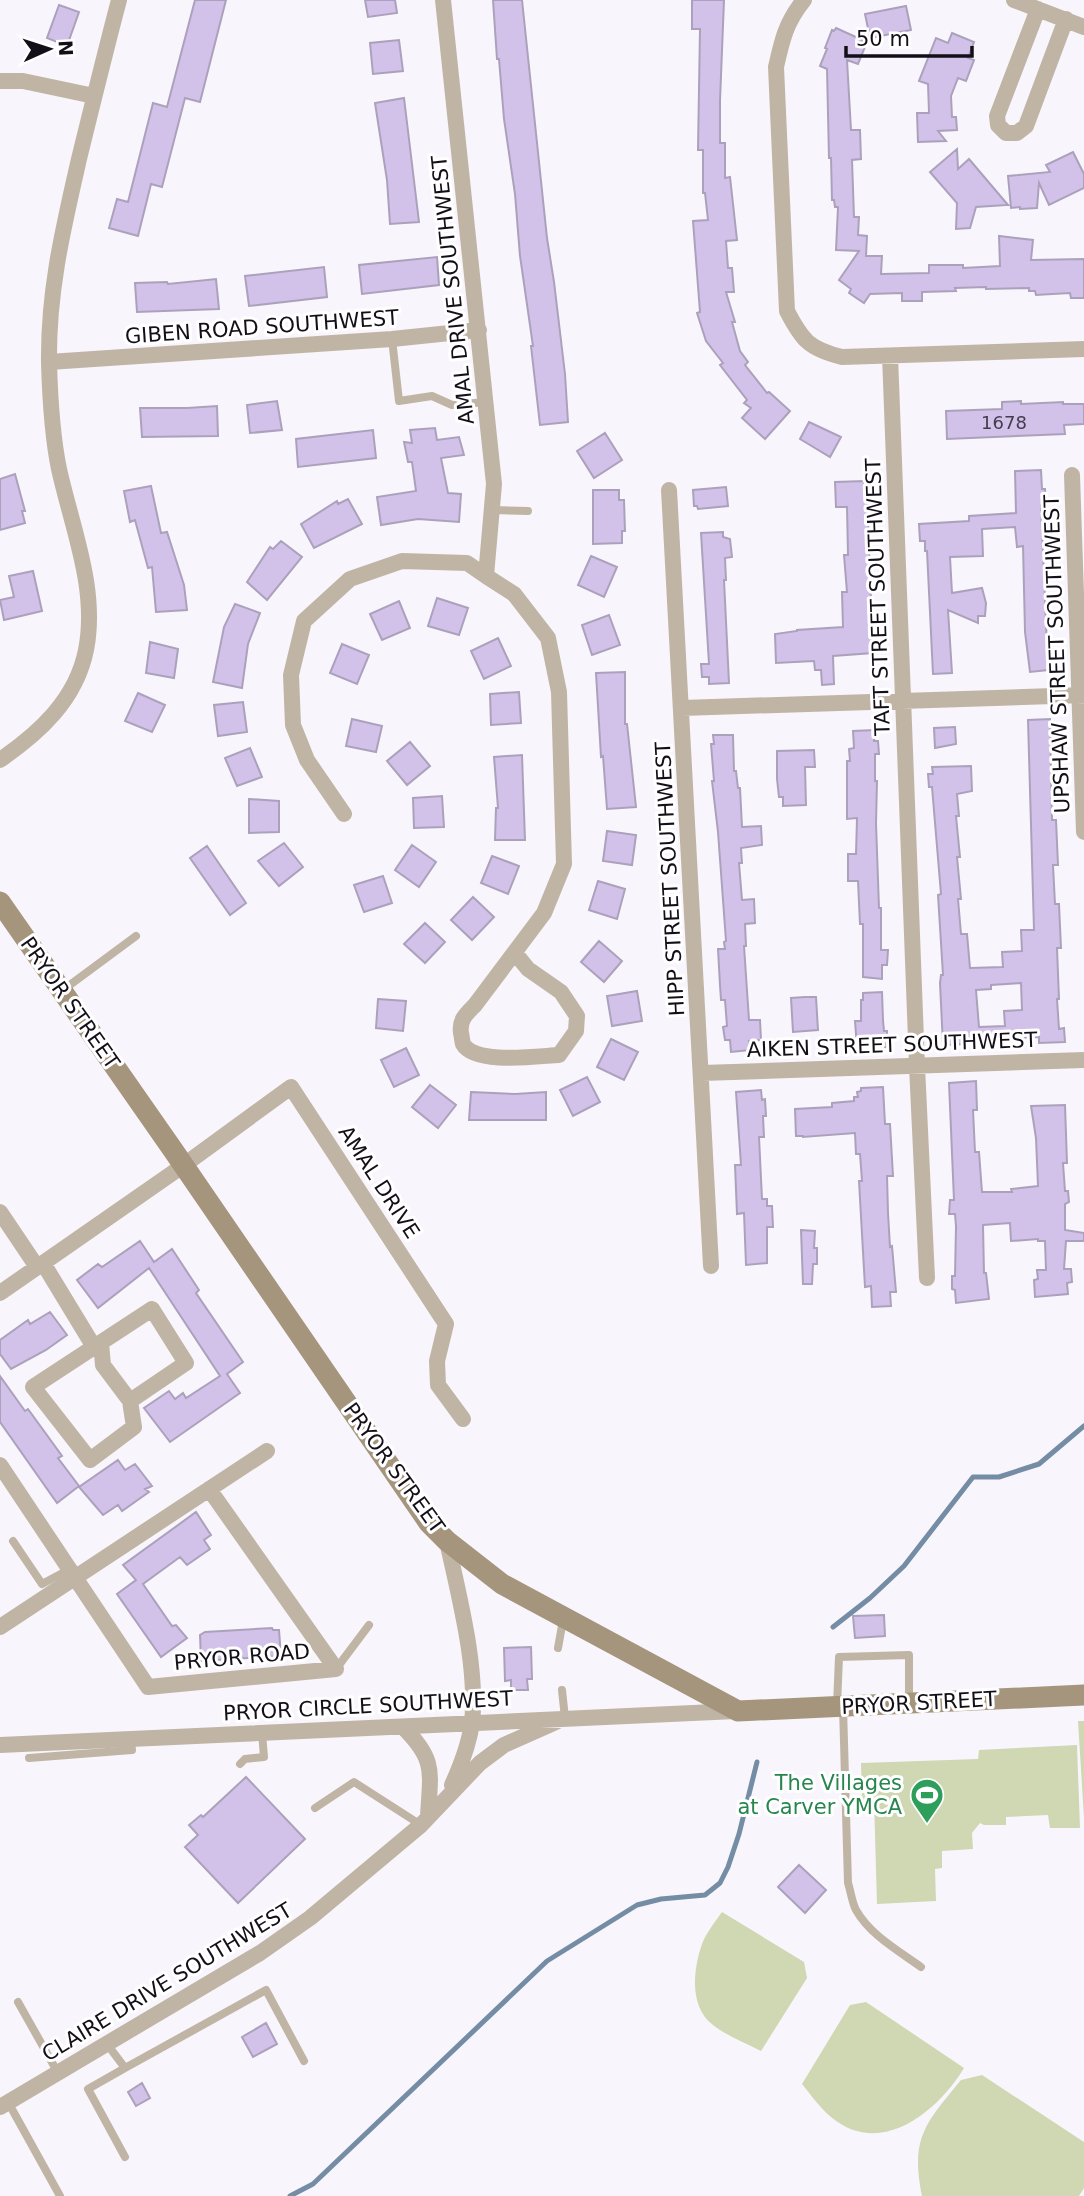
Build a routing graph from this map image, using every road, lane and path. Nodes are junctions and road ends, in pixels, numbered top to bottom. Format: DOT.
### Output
graph roads {
  1 [pos="119,0"];
  2 [pos="443,0"];
  3 [pos="804,0"];
  4 [pos="1014,0"];
  5 [pos="1038,9"];
  6 [pos="1066,19"];
  7 [pos="1084,27"];
  8 [pos="0,81"];
  9 [pos="94,96"];
  10 [pos="479,330"];
  11 [pos="392,339"];
  12 [pos="1084,349"];
  13 [pos="890,356"];
  14 [pos="49,362"];
  15 [pos="486,402"];
  16 [pos="1072,475"];
  17 [pos="669,490"];
  18 [pos="492,510"];
  19 [pos="528,511"];
  20 [pos="486,576"];
  21 [pos="1082,695"];
  22 [pos="903,701"];
  23 [pos="682,708"];
  24 [pos="0,760"];
  25 [pos="344,814"];
  26 [pos="1084,832"];
  27 [pos="0,902"];
  28 [pos="136,936"];
  29 [pos="515,954"];
  30 [pos="61,990"];
  31 [pos="1084,1060"];
  32 [pos="917,1066"];
  33 [pos="702,1073"];
  34 [pos="184,1165"];
  35 [pos="0,1212"];
  36 [pos="40,1265"];
  37 [pos="711,1266"];
  38 [pos="927,1278"];
  39 [pos="0,1293"];
  40 [pos="97,1345"];
  41 [pos="130,1401"];
  42 [pos="463,1419"];
  43 [pos="267,1451"];
  44 [pos="0,1465"];
  45 [pos="209,1489"];
  46 [pos="13,1541"];
  47 [pos="447,1541"];
  48 [pos="72,1573"];
  49 [pos="564,1617"];
  50 [pos="369,1625"];
  51 [pos="0,1627"];
  52 [pos="558,1648"];
  53 [pos="336,1669"];
  54 [pos="562,1690"];
  55 [pos="1084,1695"];
  56 [pos="909,1703"];
  57 [pos="840,1706"];
  58 [pos="738,1711"];
  59 [pos="565,1718"];
  60 [pos="472,1723"];
  61 [pos="403,1727"];
  62 [pos="262,1733"];
  63 [pos="0,1745"];
  64 [pos="240,1764"];
  65 [pos="447,1797"];
  66 [pos="315,1808"];
  67 [pos="425,1821"];
  68 [pos="921,1967"];
  69 [pos="18,2002"];
  70 [pos="107,2044"];
  71 [pos="304,2061"];
  72 [pos="125,2068"];
  73 [pos="58,2073"];
  74 [pos="4,2105"];
  75 [pos="125,2157"];
  76 [pos="60,2196"];
  1 -- 9 [label="street"];
  2 -- 10 [label="street, AMAL DRIVE SOUTHWEST"];
  3 -- 13 [label="street"];
  4 -- 5 [label="street"];
  5 -- 6 [label="street"];
  5 -- 6 [label="street"];
  6 -- 7 [label="street"];
  8 -- 9 [label="street"];
  9 -- 14 [label="street"];
  10 -- 11 [label="street, GIBEN ROAD SOUTHWEST"];
  10 -- 15 [label="street, AMAL DRIVE SOUTHWEST"];
  11 -- 14 [label="street, GIBEN ROAD SOUTHWEST"];
  11 -- 15 [label="lane"];
  12 -- 13 [label="street"];
  13 -- 22 [label="street, TAFT STREET SOUTHWEST"];
  14 -- 24 [label="street"];
  15 -- 18 [label="street, AMAL DRIVE SOUTHWEST"];
  16 -- 21 [label="street, UPSHAW STREET SOUTHWEST"];
  17 -- 23 [label="street, HIPP STREET SOUTHWEST"];
  18 -- 19 [label="lane"];
  18 -- 20 [label="street, AMAL DRIVE SOUTHWEST"];
  20 -- 25 [label="street"];
  20 -- 29 [label="street"];
  21 -- 22 [label="street"];
  21 -- 26 [label="street, UPSHAW STREET SOUTHWEST"];
  22 -- 23 [label="street"];
  22 -- 32 [label="street, TAFT STREET SOUTHWEST"];
  23 -- 33 [label="street, HIPP STREET SOUTHWEST"];
  27 -- 30 [label="main road, PRYOR STREET"];
  28 -- 30 [label="lane"];
  29 -- 29 [label="street"];
  30 -- 34 [label="main road, PRYOR STREET"];
  31 -- 32 [label="street, AIKEN STREET SOUTHWEST"];
  32 -- 33 [label="street, AIKEN STREET SOUTHWEST"];
  32 -- 38 [label="street, TAFT STREET SOUTHWEST"];
  33 -- 37 [label="street, HIPP STREET SOUTHWEST"];
  34 -- 36 [label="street"];
  34 -- 42 [label="street, AMAL DRIVE"];
  34 -- 47 [label="main road, PRYOR STREET"];
  35 -- 36 [label="street"];
  36 -- 39 [label="street"];
  36 -- 40 [label="street"];
  40 -- 41 [label="street"];
  40 -- 41 [label="street"];
  40 -- 41 [label="street"];
  43 -- 45 [label="street"];
  44 -- 48 [label="street, PRYOR ROAD"];
  45 -- 48 [label="street"];
  45 -- 53 [label="street, PRYOR ROAD"];
  46 -- 48 [label="lane"];
  47 -- 49 [label="main road, PRYOR STREET"];
  47 -- 60 [label="street, CLAIRE DRIVE SOUTHWEST"];
  48 -- 51 [label="street"];
  48 -- 53 [label="street, PRYOR ROAD"];
  49 -- 52 [label="lane"];
  49 -- 58 [label="main road, PRYOR STREET"];
  50 -- 53 [label="lane"];
  54 -- 59 [label="lane"];
  55 -- 56 [label="main road, PRYOR STREET"];
  56 -- 57 [label="main road, PRYOR STREET"];
  56 -- 57 [label="lane"];
  57 -- 58 [label="main road, PRYOR STREET"];
  57 -- 68 [label="lane"];
  58 -- 59 [label="street, PRYOR CIRCLE SOUTHWEST"];
  59 -- 60 [label="street, PRYOR CIRCLE SOUTHWEST"];
  59 -- 65 [label="street"];
  60 -- 61 [label="street, PRYOR CIRCLE SOUTHWEST"];
  60 -- 65 [label="street, CLAIRE DRIVE SOUTHWEST"];
  61 -- 62 [label="street, PRYOR CIRCLE SOUTHWEST"];
  61 -- 67 [label="street"];
  62 -- 63 [label="street, PRYOR CIRCLE SOUTHWEST"];
  62 -- 64 [label="lane"];
  65 -- 67 [label="street, CLAIRE DRIVE SOUTHWEST"];
  66 -- 67 [label="lane"];
  67 -- 70 [label="street, CLAIRE DRIVE SOUTHWEST"];
  69 -- 73 [label="lane"];
  70 -- 72 [label="lane"];
  70 -- 73 [label="street, CLAIRE DRIVE SOUTHWEST"];
  71 -- 72 [label="lane"];
  72 -- 75 [label="lane"];
  73 -- 74 [label="street, CLAIRE DRIVE SOUTHWEST"];
  74 -- 76 [label="lane"];
}
